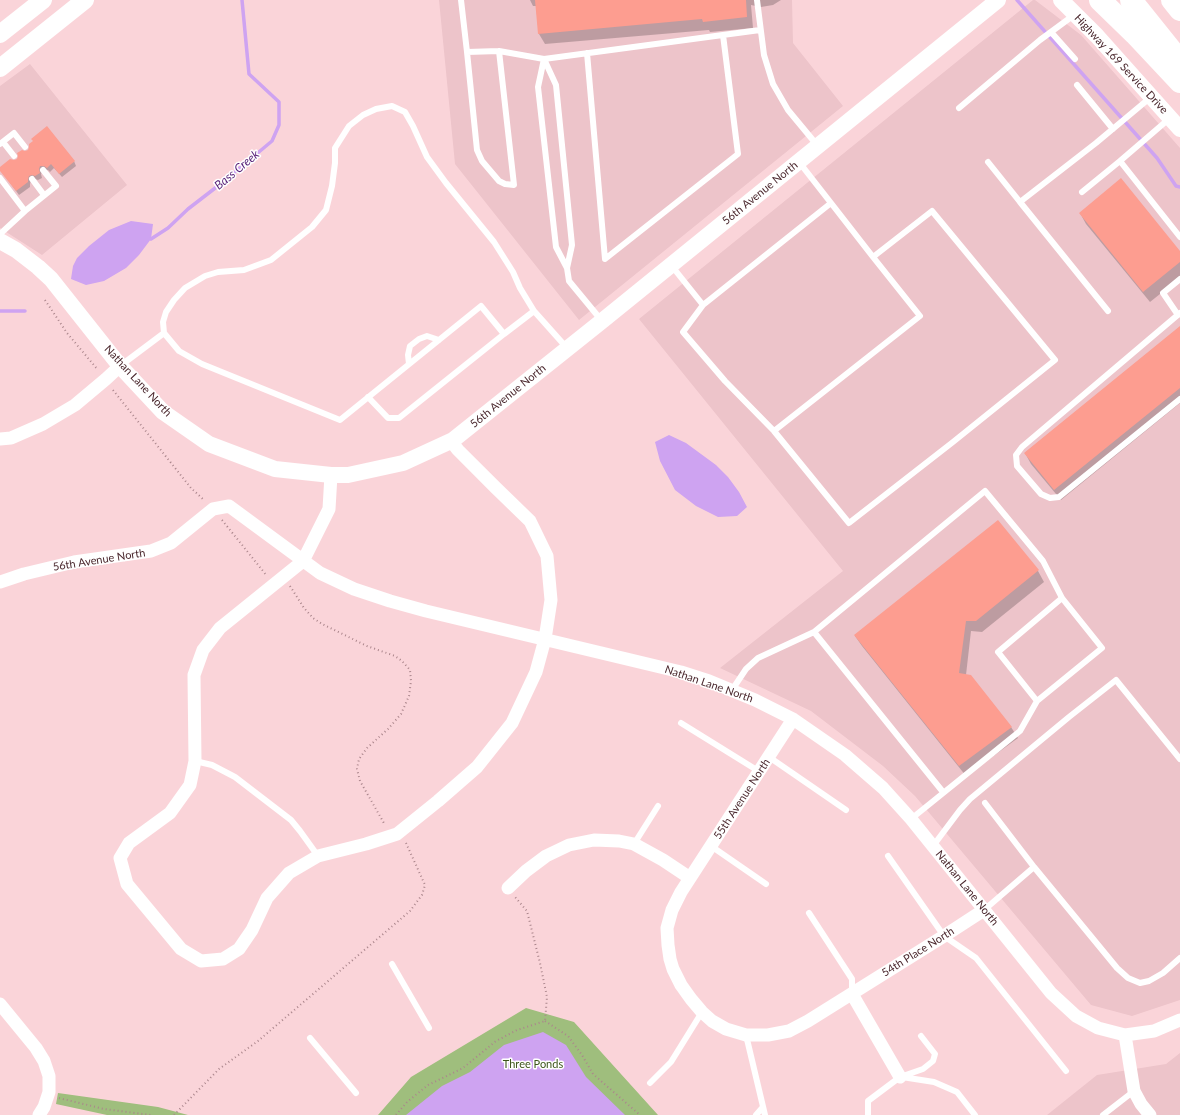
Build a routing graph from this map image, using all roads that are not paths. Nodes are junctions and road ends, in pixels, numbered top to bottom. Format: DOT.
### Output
graph roads {
  1 [pos="44,0"];
  2 [pos="85,0"];
  3 [pos="461,0"];
  4 [pos="758,0"];
  5 [pos="998,0"];
  6 [pos="1061,0"];
  7 [pos="1100,0"];
  8 [pos="1131,0"];
  9 [pos="1172,0"];
  10 [pos="1180,10"];
  11 [pos="1075,14"];
  12 [pos="760,30"];
  13 [pos="1051,32"];
  14 [pos="0,34"];
  15 [pos="723,35"];
  16 [pos="499,51"];
  17 [pos="467,52"];
  18 [pos="587,53"];
  19 [pos="544,59"];
  20 [pos="1075,59"];
  21 [pos="1180,61"];
  22 [pos="0,68"];
  23 [pos="1180,82"];
  24 [pos="1077,85"];
  25 [pos="1152,96"];
  26 [pos="958,108"];
  27 [pos="1175,124"];
  28 [pos="1113,129"];
  29 [pos="2,143"];
  30 [pos="818,146"];
  31 [pos="25,147"];
  32 [pos="14,156"];
  33 [pos="1120,161"];
  34 [pos="798,162"];
  35 [pos="988,162"];
  36 [pos="43,170"];
  37 [pos="0,178"];
  38 [pos="32,179"];
  39 [pos="1082,192"];
  40 [pos="44,195"];
  41 [pos="1020,202"];
  42 [pos="831,203"];
  43 [pos="25,211"];
  44 [pos="0,234"];
  45 [pos="1180,237"];
  46 [pos="0,241"];
  47 [pos="873,257"];
  48 [pos="671,265"];
  49 [pos="567,268"];
  50 [pos="1180,279"];
  51 [pos="704,305"];
  52 [pos="534,311"];
  53 [pos="1108,311"];
  54 [pos="1179,314"];
  55 [pos="602,321"];
  56 [pos="164,333"];
  57 [pos="504,334"];
  58 [pos="439,340"];
  59 [pos="567,348"];
  60 [pos="409,364"];
  61 [pos="120,366"];
  62 [pos="368,397"];
  63 [pos="1180,399"];
  64 [pos="774,431"];
  65 [pos="0,439"];
  66 [pos="451,441"];
  67 [pos="331,475"];
  68 [pos="303,561"];
  69 [pos="0,582"];
  70 [pos="1062,598"];
  71 [pos="814,632"];
  72 [pos="545,639"];
  73 [pos="732,690"];
  74 [pos="1037,700"];
  75 [pos="793,719"];
  76 [pos="682,723"];
  77 [pos="769,757"];
  78 [pos="1180,758"];
  79 [pos="195,761"];
  80 [pos="760,772"];
  81 [pos="943,792"];
  82 [pos="985,803"];
  83 [pos="658,806"];
  84 [pos="846,810"];
  85 [pos="911,819"];
  86 [pos="634,844"];
  87 [pos="711,846"];
  88 [pos="933,846"];
  89 [pos="318,856"];
  90 [pos="888,856"];
  91 [pos="1034,867"];
  92 [pos="690,878"];
  93 [pos="766,884"];
  94 [pos="508,888"];
  95 [pos="984,910"];
  96 [pos="808,914"];
  97 [pos="944,936"];
  98 [pos="1180,958"];
  99 [pos="392,964"];
  100 [pos="852,994"];
  101 [pos="0,1004"];
  102 [pos="702,1012"];
  103 [pos="1180,1020"];
  104 [pos="428,1028"];
  105 [pos="746,1035"];
  106 [pos="921,1036"];
  107 [pos="1125,1036"];
  108 [pos="310,1038"];
  109 [pos="1066,1071"];
  110 [pos="900,1077"];
  111 [pos="650,1083"];
  112 [pos="1134,1090"];
  113 [pos="356,1093"];
  114 [pos="763,1107"];
  115 [pos="39,1115"];
  116 [pos="756,1115"];
  117 [pos="765,1115"];
  118 [pos="868,1115"];
  119 [pos="975,1115"];
  120 [pos="1103,1115"];
  121 [pos="1150,1115"];
  1 -- 14 [label="main road"];
  2 -- 22 [label="main road"];
  3 -- 17 [label="lane"];
  4 -- 12 [label="lane"];
  5 -- 30 [label="street, 56th Avenue North"];
  6 -- 11 [label="street, Highway 169 Service Drive"];
  7 -- 23 [label="highway"];
  8 -- 21 [label="highway"];
  9 -- 10 [label="highway"];
  11 -- 13 [label="lane"];
  11 -- 25 [label="street, Highway 169 Service Drive"];
  12 -- 15 [label="lane"];
  12 -- 30 [label="lane"];
  13 -- 20 [label="lane"];
  13 -- 26 [label="lane"];
  15 -- 18 [label="lane"];
  15 -- 18 [label="lane"];
  16 -- 17 [label="lane"];
  16 -- 17 [label="lane"];
  16 -- 19 [label="lane"];
  18 -- 19 [label="lane"];
  19 -- 49 [label="lane"];
  19 -- 49 [label="lane"];
  24 -- 28 [label="lane"];
  25 -- 27 [label="street, Highway 169 Service Drive"];
  25 -- 28 [label="lane"];
  27 -- 33 [label="lane"];
  28 -- 41 [label="lane"];
  29 -- 31 [label="lane"];
  29 -- 32 [label="lane"];
  30 -- 34 [label="street, 56th Avenue North"];
  33 -- 39 [label="lane"];
  33 -- 45 [label="lane"];
  34 -- 42 [label="lane"];
  34 -- 48 [label="street, 56th Avenue North"];
  35 -- 41 [label="lane"];
  36 -- 40 [label="lane"];
  37 -- 43 [label="lane"];
  38 -- 40 [label="lane"];
  40 -- 43 [label="lane"];
  41 -- 53 [label="lane"];
  42 -- 47 [label="lane"];
  42 -- 51 [label="lane"];
  43 -- 44 [label="lane"];
  46 -- 61 [label="street, Nathan Lane North"];
  47 -- 64 [label="lane"];
  47 -- 64 [label="lane"];
  48 -- 51 [label="lane"];
  48 -- 55 [label="street, 56th Avenue North"];
  49 -- 55 [label="lane"];
  50 -- 54 [label="lane"];
  51 -- 64 [label="lane"];
  52 -- 56 [label="lane"];
  52 -- 57 [label="lane"];
  52 -- 59 [label="lane"];
  54 -- 63 [label="lane"];
  55 -- 59 [label="street, 56th Avenue North"];
  56 -- 61 [label="lane"];
  56 -- 62 [label="lane"];
  57 -- 58 [label="lane"];
  57 -- 62 [label="lane"];
  58 -- 60 [label="lane"];
  58 -- 60 [label="lane"];
  59 -- 66 [label="street, 56th Avenue North"];
  60 -- 62 [label="lane"];
  61 -- 65 [label="street"];
  61 -- 67 [label="street, Nathan Lane North"];
  66 -- 67 [label="street, 56th Avenue North"];
  66 -- 72 [label="street"];
  67 -- 68 [label="street"];
  68 -- 69 [label="street, 56th Avenue North"];
  68 -- 72 [label="street, Nathan Lane North"];
  68 -- 79 [label="street"];
  70 -- 71 [label="lane"];
  70 -- 74 [label="lane"];
  70 -- 74 [label="lane"];
  71 -- 73 [label="lane"];
  71 -- 81 [label="lane"];
  72 -- 73 [label="street, Nathan Lane North"];
  72 -- 89 [label="street"];
  73 -- 75 [label="street, Nathan Lane North"];
  74 -- 81 [label="lane"];
  75 -- 77 [label="street, 55th Avenue North"];
  75 -- 85 [label="street, Nathan Lane North"];
  76 -- 80 [label="lane"];
  77 -- 80 [label="street, 55th Avenue North"];
  77 -- 84 [label="lane"];
  78 -- 88 [label="lane"];
  79 -- 89 [label="lane"];
  79 -- 89 [label="street"];
  80 -- 87 [label="street, 55th Avenue North"];
  81 -- 85 [label="lane"];
  82 -- 91 [label="lane"];
  83 -- 86 [label="lane"];
  85 -- 88 [label="street, Nathan Lane North"];
  86 -- 92 [label="street"];
  86 -- 94 [label="street"];
  87 -- 92 [label="street, 55th Avenue North"];
  87 -- 93 [label="lane"];
  88 -- 95 [label="street, Nathan Lane North"];
  90 -- 97 [label="lane"];
  91 -- 95 [label="lane"];
  91 -- 98 [label="lane"];
  92 -- 102 [label="street, 55th Avenue North"];
  95 -- 97 [label="street, 54th Place North"];
  95 -- 107 [label="street, Nathan Lane North"];
  96 -- 100 [label="lane"];
  97 -- 100 [label="street, 54th Place North"];
  97 -- 109 [label="lane"];
  99 -- 104 [label="lane"];
  100 -- 105 [label="street, 54th Place North"];
  100 -- 110 [label="street"];
  101 -- 115 [label="street"];
  102 -- 105 [label="street, 54th Place North"];
  102 -- 111 [label="lane"];
  103 -- 107 [label="street"];
  105 -- 114 [label="lane"];
  106 -- 110 [label="lane"];
  107 -- 112 [label="street"];
  108 -- 113 [label="lane"];
  110 -- 118 [label="lane"];
  110 -- 119 [label="lane"];
  112 -- 120 [label="lane"];
  112 -- 121 [label="street"];
  114 -- 116 [label="lane"];
  114 -- 117 [label="lane"];
}
